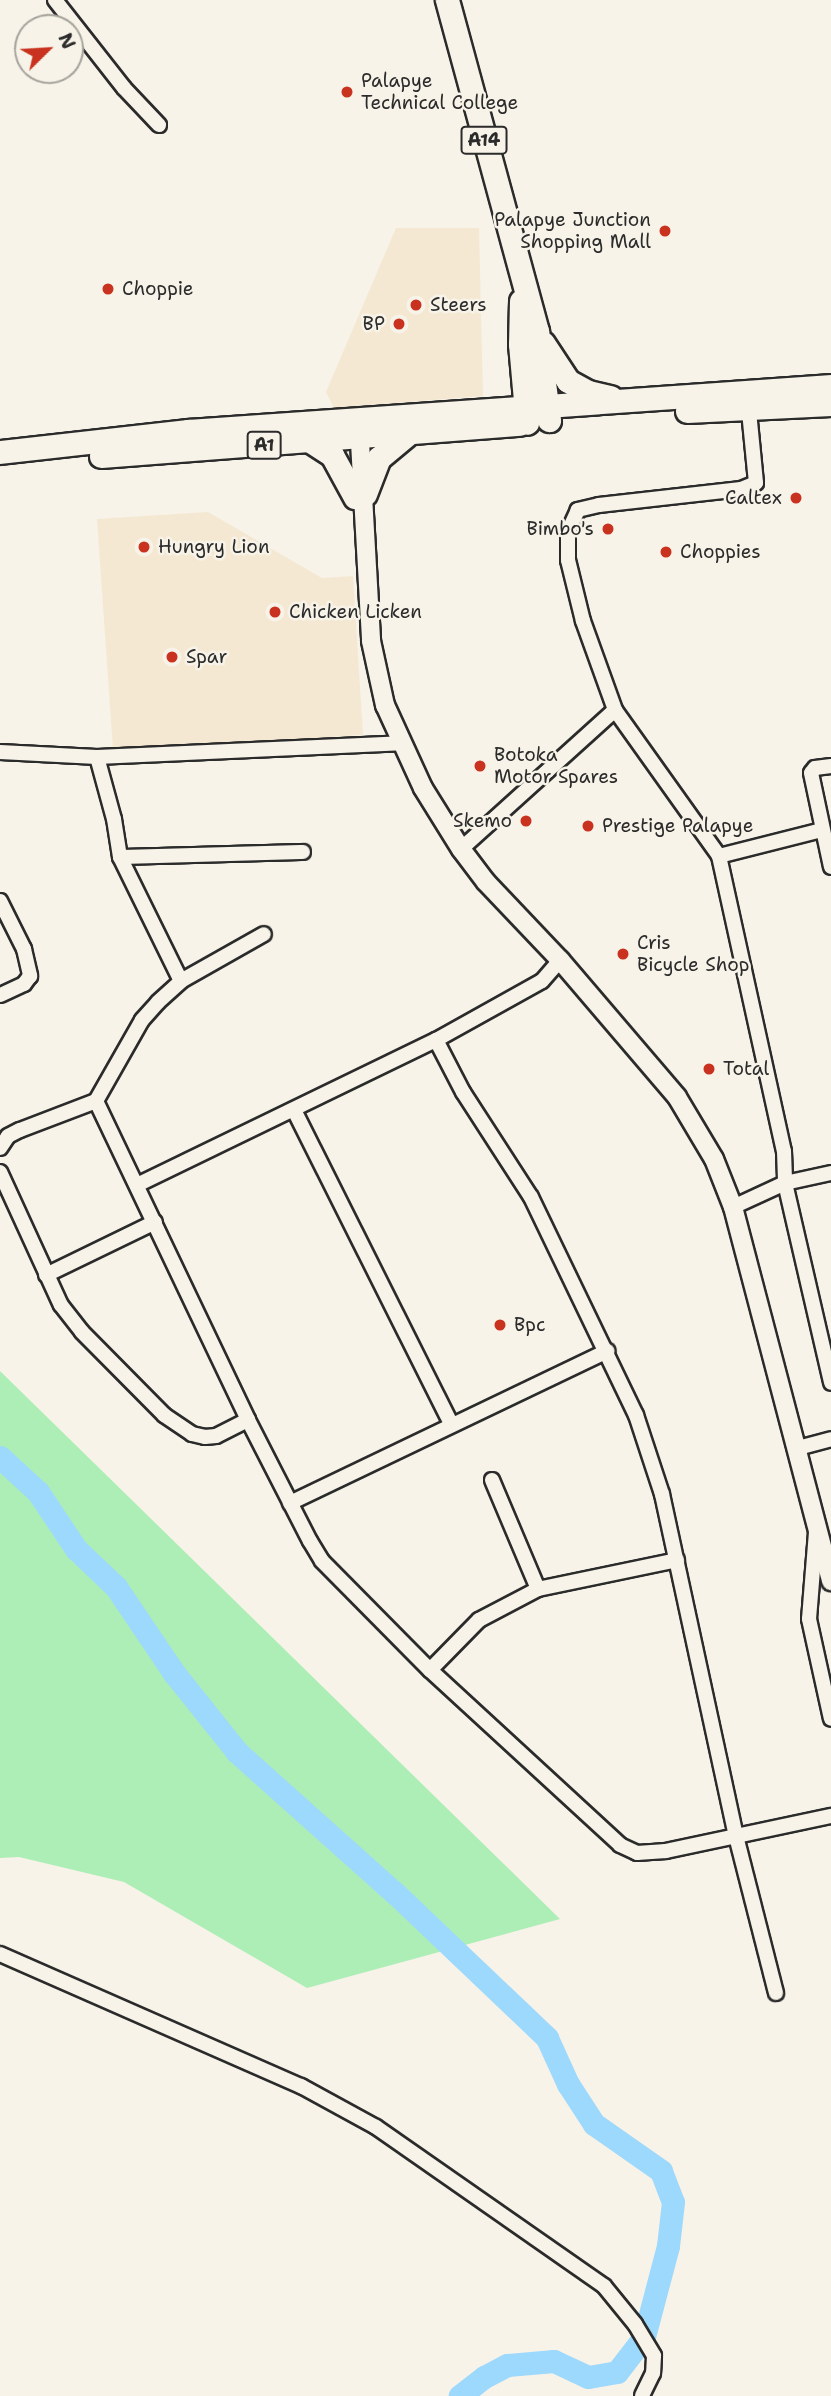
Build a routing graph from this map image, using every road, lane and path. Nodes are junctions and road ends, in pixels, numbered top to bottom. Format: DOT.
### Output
graph roads {
  1 [pos="55,0"];
  2 [pos="447,0"];
  3 [pos="159,125"];
  4 [pos="521,280"];
  5 [pos="537,331"];
  6 [pos="521,356"];
  7 [pos="831,386"];
  8 [pos="629,400"];
  9 [pos="748,401"];
  10 [pos="831,404"];
  11 [pos="466,412"];
  12 [pos="537,415"];
  13 [pos="353,430"];
  14 [pos="408,434"];
  15 [pos="312,442"];
  16 [pos="0,452"];
  17 [pos="0,464"];
  18 [pos="361,502"];
  19 [pos="615,710"];
  20 [pos="401,743"];
  21 [pos="0,752"];
  22 [pos="97,757"];
  23 [pos="831,766"];
  24 [pos="822,830"];
  25 [pos="461,849"];
  26 [pos="303,852"];
  27 [pos="120,856"];
  28 [pos="719,856"];
  29 [pos="831,867"];
  30 [pos="0,901"];
  31 [pos="264,934"];
  32 [pos="560,960"];
  33 [pos="181,981"];
  34 [pos="0,995"];
  35 [pos="436,1040"];
  36 [pos="96,1101"];
  37 [pos="294,1110"];
  38 [pos="0,1148"];
  39 [pos="0,1172"];
  40 [pos="831,1173"];
  41 [pos="785,1183"];
  42 [pos="137,1185"];
  43 [pos="733,1207"];
  44 [pos="155,1222"];
  45 [pos="46,1275"];
  46 [pos="607,1352"];
  47 [pos="831,1384"];
  48 [pos="248,1420"];
  49 [pos="453,1426"];
  50 [pos="831,1439"];
  51 [pos="798,1448"];
  52 [pos="492,1480"];
  53 [pos="289,1503"];
  54 [pos="817,1524"];
  55 [pos="677,1560"];
  56 [pos="831,1581"];
  57 [pos="538,1590"];
  58 [pos="430,1670"];
  59 [pos="831,1719"];
  60 [pos="831,1816"];
  61 [pos="736,1836"];
  62 [pos="0,1954"];
  63 [pos="776,1993"];
  64 [pos="642,2396"];
  1 -- 3 [label="street"];
  2 -- 4 [label="highway, A14"];
  4 -- 5 [label="highway, A14"];
  4 -- 6 [label="highway, A14"];
  5 -- 8 [label="highway"];
  5 -- 12 [label="highway, A14"];
  6 -- 11 [label="highway"];
  6 -- 12 [label="highway, A14"];
  7 -- 9 [label="highway, A1"];
  8 -- 9 [label="highway, A1"];
  8 -- 12 [label="highway, A1"];
  9 -- 10 [label="highway, A1"];
  9 -- 12 [label="highway, A1"];
  9 -- 19 [label="street"];
  11 -- 12 [label="highway, A1"];
  11 -- 13 [label="highway, A1"];
  12 -- 14 [label="highway, A1"];
  13 -- 14 [label="highway, A1"];
  13 -- 15 [label="highway, A1"];
  13 -- 16 [label="highway, A1"];
  13 -- 18 [label="street"];
  14 -- 18 [label="highway"];
  15 -- 17 [label="highway, A1"];
  15 -- 18 [label="highway"];
  18 -- 20 [label="street"];
  19 -- 25 [label="street"];
  19 -- 28 [label="street"];
  20 -- 22 [label="street"];
  20 -- 25 [label="street"];
  21 -- 22 [label="street"];
  22 -- 27 [label="street"];
  23 -- 24 [label="street"];
  24 -- 28 [label="street"];
  24 -- 29 [label="street"];
  25 -- 32 [label="street"];
  26 -- 27 [label="street"];
  27 -- 33 [label="street"];
  28 -- 41 [label="street"];
  30 -- 34 [label="street"];
  31 -- 33 [label="street"];
  32 -- 35 [label="street"];
  32 -- 43 [label="street"];
  33 -- 36 [label="street"];
  35 -- 37 [label="street"];
  35 -- 46 [label="street"];
  36 -- 38 [label="street"];
  36 -- 42 [label="street"];
  37 -- 42 [label="street"];
  37 -- 49 [label="street"];
  39 -- 45 [label="street"];
  40 -- 41 [label="street"];
  41 -- 43 [label="street"];
  41 -- 47 [label="street"];
  42 -- 44 [label="street"];
  43 -- 51 [label="street"];
  44 -- 45 [label="street"];
  44 -- 48 [label="street"];
  45 -- 48 [label="street"];
  46 -- 49 [label="street"];
  46 -- 55 [label="street"];
  48 -- 53 [label="street"];
  49 -- 53 [label="street"];
  50 -- 51 [label="street"];
  51 -- 54 [label="street"];
  52 -- 57 [label="street"];
  53 -- 58 [label="street"];
  54 -- 56 [label="street"];
  54 -- 59 [label="street"];
  55 -- 57 [label="street"];
  55 -- 61 [label="street"];
  57 -- 58 [label="street"];
  58 -- 61 [label="street"];
  60 -- 61 [label="street"];
  61 -- 63 [label="street"];
  62 -- 64 [label="street"];
}
